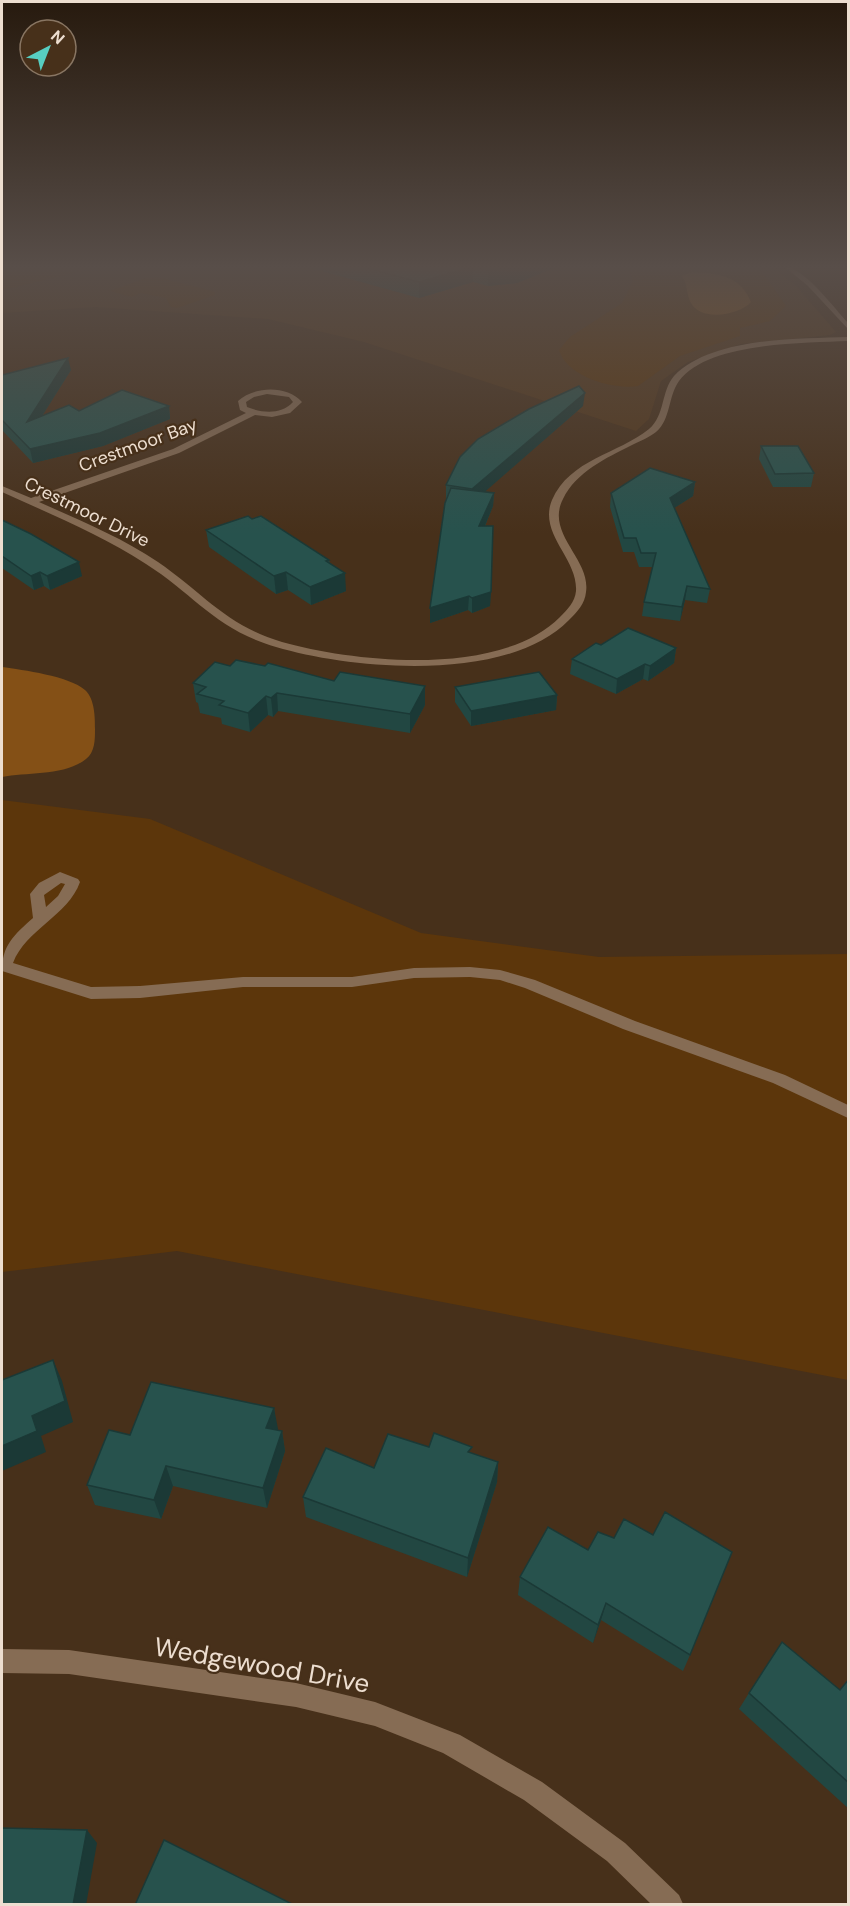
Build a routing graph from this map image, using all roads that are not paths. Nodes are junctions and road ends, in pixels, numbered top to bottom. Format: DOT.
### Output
graph roads {
  1 [pos="719,356"];
  2 [pos="254,412"];
  3 [pos="2,489"];
  4 [pos="29,502"];
  5 [pos="40,918"];
  6 [pos="3,965"];
  7 [pos="849,1112"];
  8 [pos="2,1662"];
  9 [pos="670,1905"];
  1 -- 4 [label="street, Crestmoor Drive"];
  2 -- 2 [label="street"];
  2 -- 4 [label="street, Crestmoor Bay"];
  3 -- 4 [label="street, Crestmoor Drive"];
  5 -- 6 [label="street"];
  6 -- 7 [label="street"];
  8 -- 9 [label="street, Wedgewood Drive"];
}
